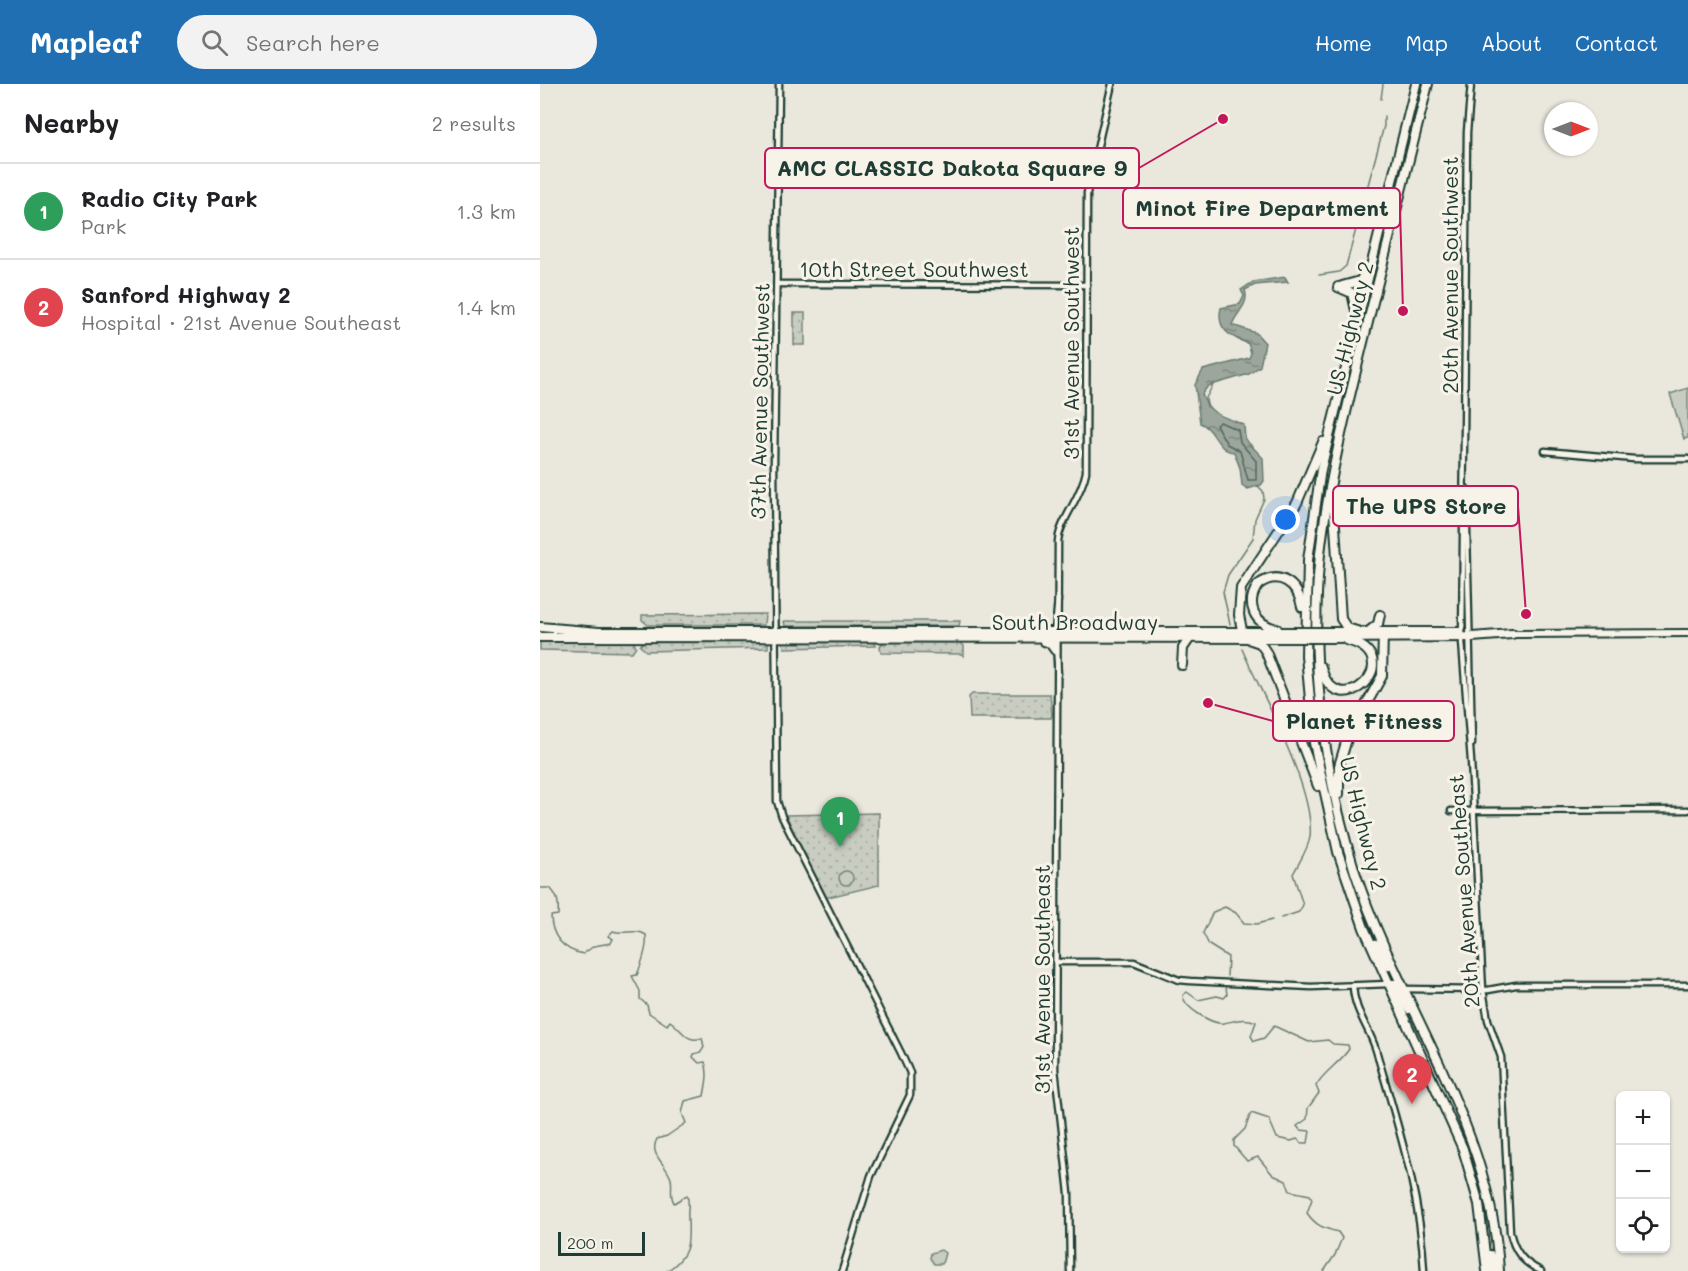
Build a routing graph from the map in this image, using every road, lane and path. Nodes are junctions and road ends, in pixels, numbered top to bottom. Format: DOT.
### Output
graph roads {
  1 [pos="779,84"];
  2 [pos="1112,84"];
  3 [pos="1416,84"];
  4 [pos="1428,84"];
  5 [pos="1432,84"];
  6 [pos="1470,84"];
  7 [pos="1417,127"];
  8 [pos="1374,257"];
  9 [pos="777,284"];
  10 [pos="1087,285"];
  11 [pos="1353,339"];
  12 [pos="1336,407"];
  13 [pos="1545,451"];
  14 [pos="1336,456"];
  15 [pos="1688,459"];
  16 [pos="1239,615"];
  17 [pos="540,627"];
  18 [pos="1305,628"];
  19 [pos="933,632"];
  20 [pos="1224,632"];
  21 [pos="1240,632"];
  22 [pos="1363,632"];
  23 [pos="1688,633"];
  24 [pos="1293,634"];
  25 [pos="1512,634"];
  26 [pos="637,635"];
  27 [pos="775,635"];
  28 [pos="966,635"];
  29 [pos="1028,635"];
  30 [pos="1057,635"];
  31 [pos="1383,635"];
  32 [pos="1399,635"];
  33 [pos="1465,635"];
  34 [pos="1329,636"];
  35 [pos="540,637"];
  36 [pos="1000,638"];
  37 [pos="1193,638"];
  38 [pos="1253,638"];
  39 [pos="879,639"];
  40 [pos="1317,645"];
  41 [pos="1055,650"];
  42 [pos="1383,657"];
  43 [pos="1182,665"];
  44 [pos="1058,674"];
  45 [pos="1057,722"];
  46 [pos="1471,761"];
  47 [pos="1326,800"];
  48 [pos="1688,810"];
  49 [pos="1451,811"];
  50 [pos="1474,811"];
  51 [pos="1343,831"];
  52 [pos="1364,928"];
  53 [pos="1057,962"];
  54 [pos="1389,984"];
  55 [pos="1688,985"];
  56 [pos="1353,986"];
  57 [pos="1404,990"];
  58 [pos="1483,990"];
  59 [pos="1428,1042"];
  60 [pos="1483,1230"];
  61 [pos="842,1271"];
  62 [pos="1070,1271"];
  63 [pos="1424,1271"];
  64 [pos="1487,1271"];
  65 [pos="1493,1271"];
  66 [pos="1499,1271"];
  67 [pos="1541,1271"];
  1 -- 9 [label="street, 37th Avenue Southwest"];
  2 -- 10 [label="street, 31st Avenue Southwest"];
  3 -- 8 [label="highway, US Highway 2"];
  4 -- 7 [label="highway, US Highway 2"];
  5 -- 7 [label="highway"];
  6 -- 33 [label="street, 20th Avenue Southwest"];
  7 -- 14 [label="highway, US Highway 2"];
  8 -- 11 [label="highway, US Highway 2"];
  8 -- 11 [label="highway"];
  9 -- 10 [label="street, 10th Street Southwest"];
  9 -- 27 [label="street, 37th Avenue Southwest"];
  10 -- 30 [label="street, 31st Avenue Southwest"];
  11 -- 12 [label="highway, US Highway 2"];
  12 -- 16 [label="highway"];
  12 -- 18 [label="highway, US Highway 2"];
  13 -- 15 [label="street"];
  14 -- 22 [label="highway"];
  14 -- 40 [label="highway, US Highway 2"];
  16 -- 20 [label="highway"];
  16 -- 21 [label="highway"];
  17 -- 26 [label="highway"];
  18 -- 24 [label="highway"];
  18 -- 47 [label="highway, US Highway 2"];
  19 -- 27 [label="highway, South Broadway"];
  19 -- 28 [label="highway, South Broadway"];
  19 -- 39 [label="highway"];
  20 -- 21 [label="highway, South Broadway"];
  20 -- 30 [label="highway, South Broadway"];
  21 -- 24 [label="highway, South Broadway"];
  21 -- 38 [label="highway"];
  22 -- 31 [label="highway, South Broadway"];
  22 -- 32 [label="highway"];
  22 -- 34 [label="highway, South Broadway"];
  23 -- 25 [label="main road, South Broadway"];
  24 -- 34 [label="highway, South Broadway, bridge"];
  24 -- 38 [label="highway, South Broadway"];
  25 -- 33 [label="highway, South Broadway"];
  26 -- 27 [label="highway, South Broadway"];
  26 -- 27 [label="highway, South Broadway"];
  26 -- 35 [label="highway"];
  27 -- 39 [label="highway, South Broadway"];
  27 -- 61 [label="street, 37th Avenue Southwest"];
  28 -- 29 [label="highway, South Broadway"];
  28 -- 36 [label="highway, South Broadway"];
  28 -- 39 [label="highway, South Broadway"];
  29 -- 30 [label="highway, South Broadway"];
  29 -- 36 [label="highway, South Broadway"];
  29 -- 41 [label="highway"];
  30 -- 36 [label="highway"];
  30 -- 37 [label="highway, South Broadway"];
  30 -- 41 [label="street, 31st Avenue Southwest"];
  30 -- 44 [label="street, 31st Avenue Southwest"];
  31 -- 32 [label="highway, South Broadway"];
  31 -- 34 [label="highway, South Broadway"];
  31 -- 42 [label="highway"];
  32 -- 33 [label="highway, South Broadway"];
  32 -- 42 [label="highway"];
  33 -- 46 [label="street, 20th Avenue Southwest"];
  34 -- 40 [label="highway"];
  37 -- 38 [label="highway, South Broadway"];
  37 -- 43 [label="highway"];
  37 -- 47 [label="highway"];
  40 -- 51 [label="highway, US Highway 2"];
  41 -- 44 [label="street, 31st Avenue Southwest"];
  42 -- 51 [label="highway"];
  44 -- 45 [label="street, 31st Avenue Southwest"];
  45 -- 53 [label="street, 31st Avenue Southeast"];
  46 -- 50 [label="street, 20th Avenue Southeast"];
  47 -- 52 [label="highway, US Highway 2"];
  48 -- 50 [label="street"];
  49 -- 50 [label="street"];
  50 -- 58 [label="street, 20th Avenue Southeast"];
  51 -- 57 [label="highway, US Highway 2"];
  52 -- 54 [label="highway, US Highway 2"];
  52 -- 57 [label="highway"];
  53 -- 56 [label="street"];
  53 -- 62 [label="street, 31st Avenue Southeast"];
  54 -- 56 [label="street"];
  54 -- 59 [label="highway"];
  54 -- 60 [label="highway, US Highway 2"];
  55 -- 58 [label="street"];
  56 -- 63 [label="street"];
  57 -- 58 [label="street"];
  57 -- 59 [label="highway, US Highway 2"];
  58 -- 67 [label="street, 20th Avenue Southeast"];
  59 -- 66 [label="highway, US Highway 2"];
  60 -- 64 [label="highway, US Highway 2"];
  60 -- 65 [label="highway"];
}
